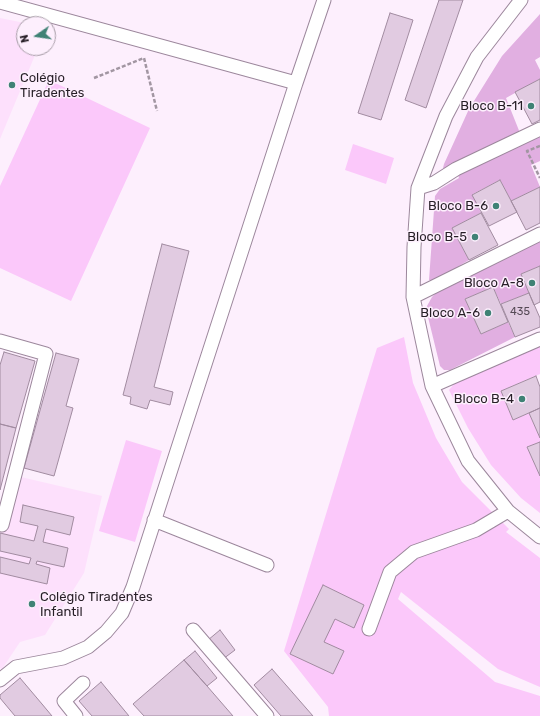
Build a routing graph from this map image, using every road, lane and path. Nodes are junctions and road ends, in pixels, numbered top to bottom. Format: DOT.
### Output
graph roads {
  1 [pos="324,0"];
  2 [pos="521,0"];
  3 [pos="0,2"];
  4 [pos="94,78"];
  5 [pos="296,83"];
  6 [pos="157,111"];
  7 [pos="540,129"];
  8 [pos="540,146"];
  9 [pos="540,178"];
  10 [pos="418,188"];
  11 [pos="540,234"];
  12 [pos="413,297"];
  13 [pos="540,339"];
  14 [pos="0,341"];
  15 [pos="432,386"];
  16 [pos="508,511"];
  17 [pos="154,520"];
  18 [pos="0,524"];
  19 [pos="540,537"];
  20 [pos="267,565"];
  21 [pos="369,629"];
  22 [pos="193,630"];
  23 [pos="0,680"];
  24 [pos="84,683"];
  25 [pos="76,716"];
  26 [pos="267,716"];
  1 -- 5 [label="street"];
  2 -- 10 [label="street"];
  3 -- 5 [label="street"];
  4 -- 6 [label="path"];
  5 -- 17 [label="street"];
  7 -- 10 [label="street"];
  8 -- 9 [label="path"];
  10 -- 12 [label="street"];
  11 -- 12 [label="street"];
  12 -- 15 [label="street"];
  13 -- 15 [label="street"];
  14 -- 18 [label="street"];
  15 -- 16 [label="street"];
  16 -- 19 [label="street"];
  16 -- 21 [label="street"];
  17 -- 20 [label="street"];
  17 -- 23 [label="street"];
  22 -- 26 [label="street"];
  24 -- 25 [label="street"];
}
